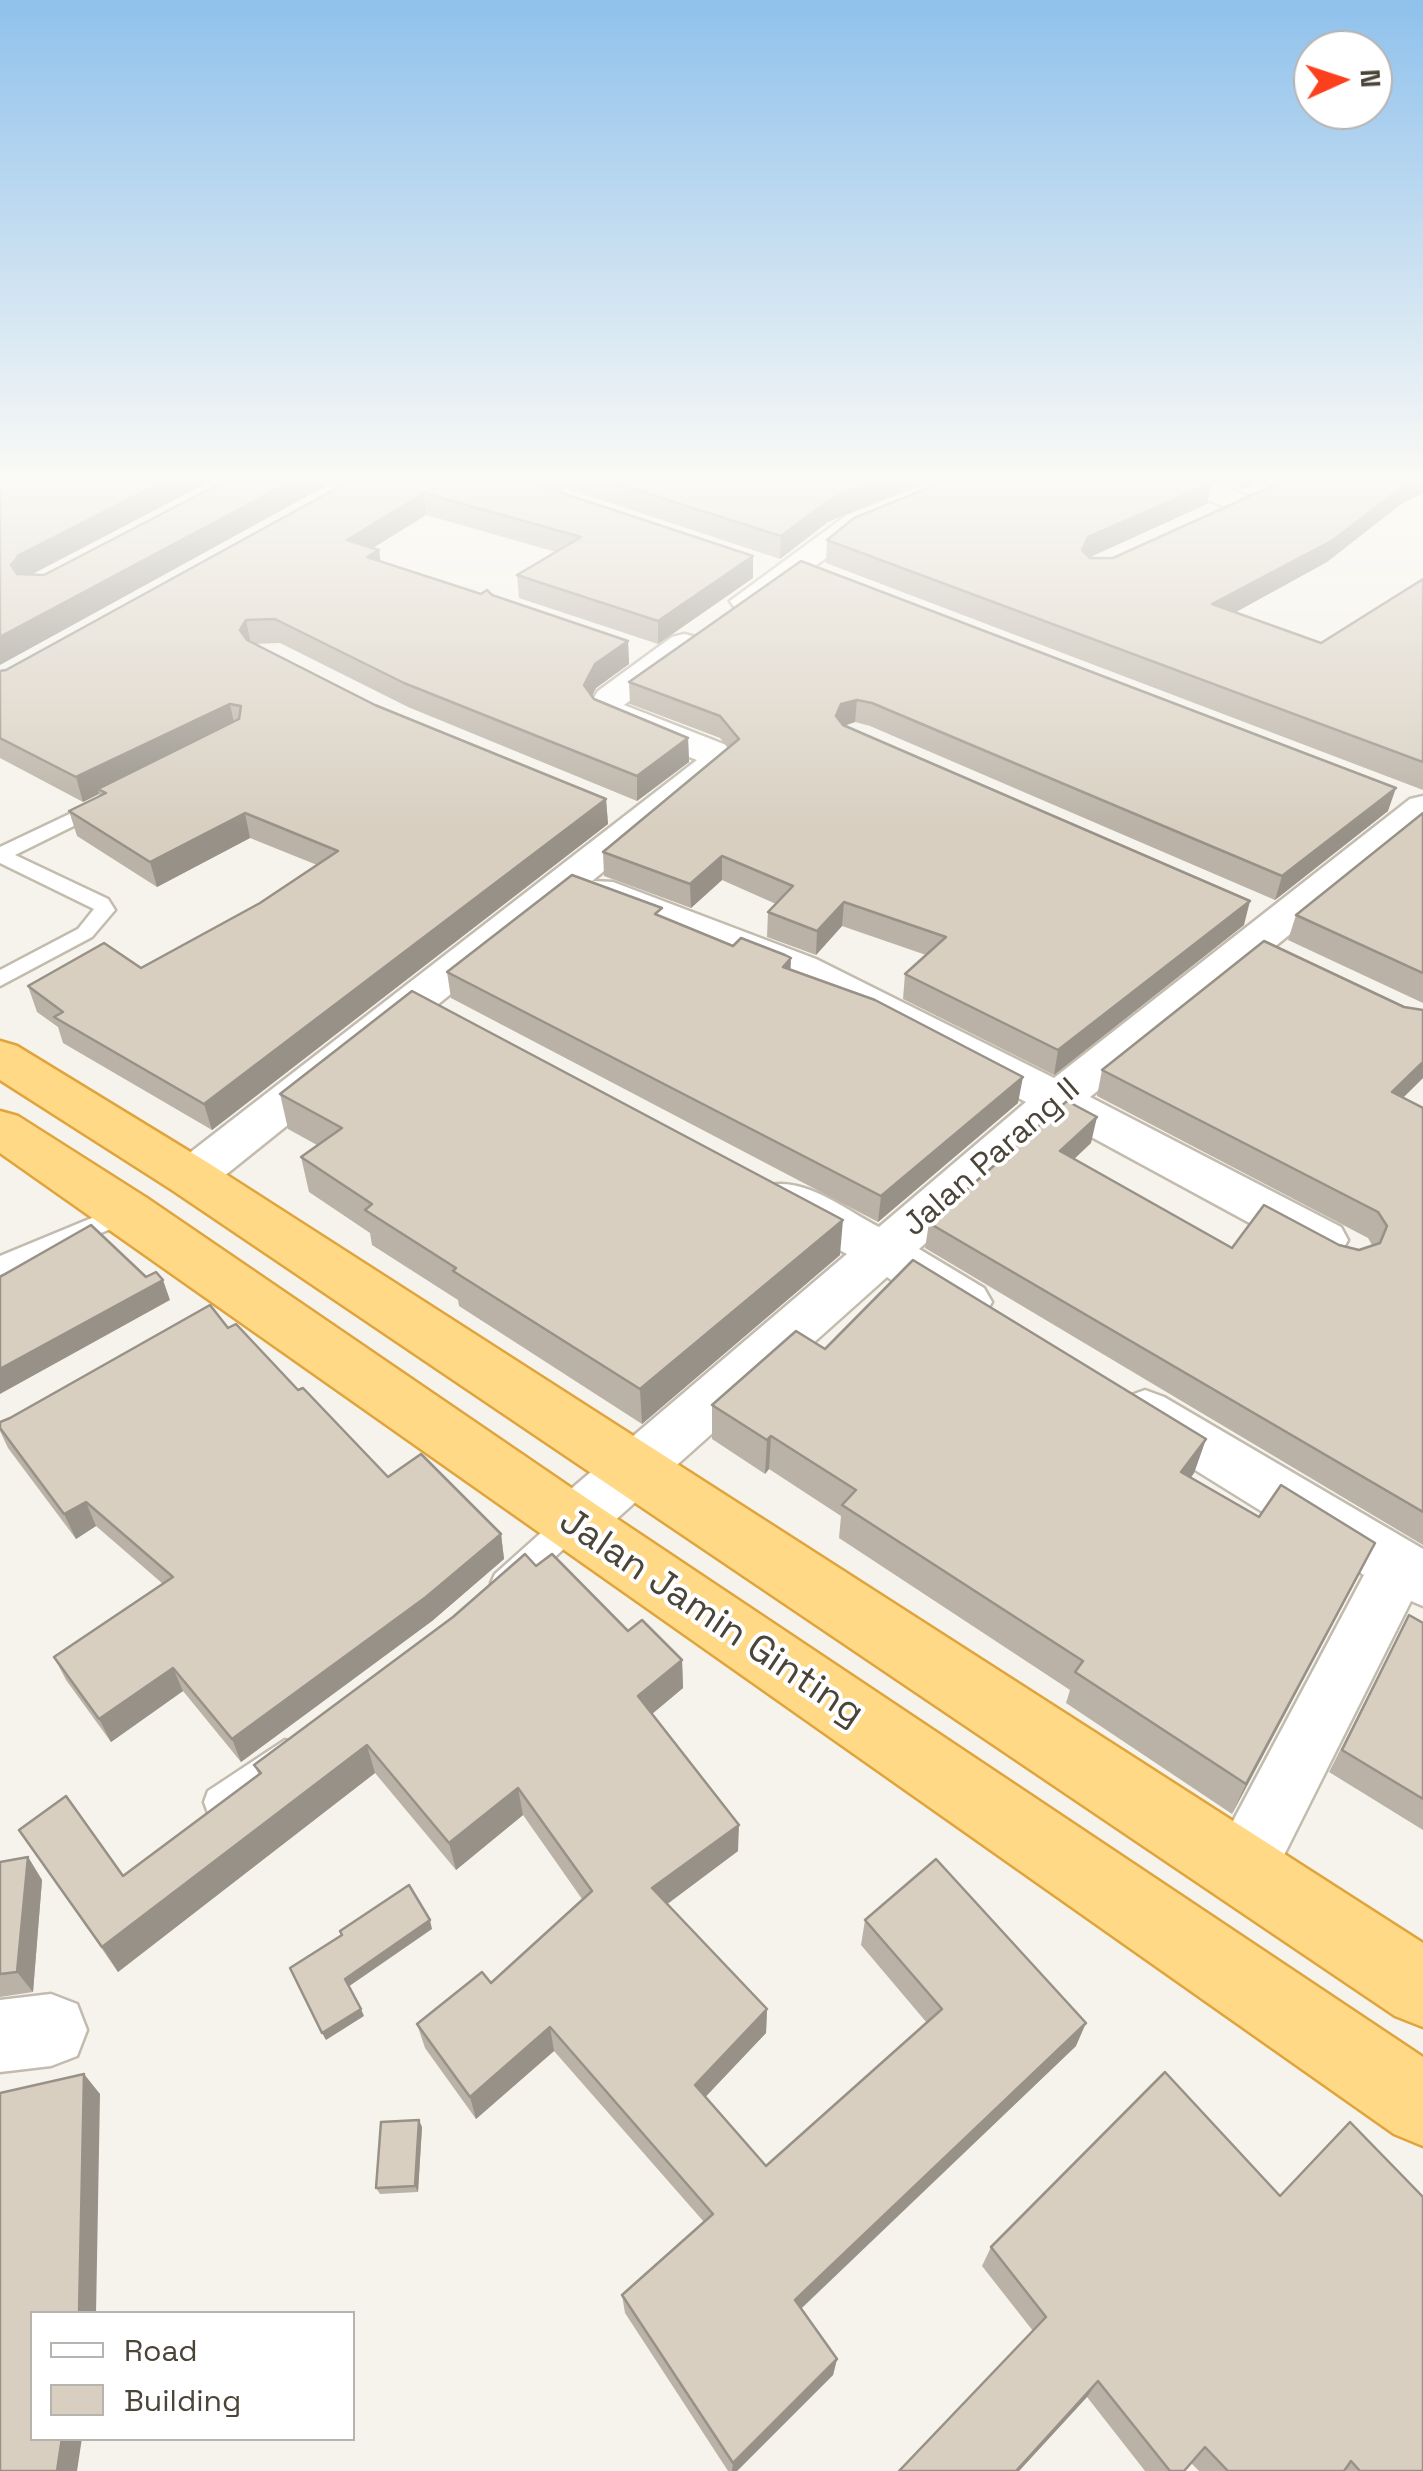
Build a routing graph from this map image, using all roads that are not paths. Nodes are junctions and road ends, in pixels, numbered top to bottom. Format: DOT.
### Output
graph roads {
  1 [pos="751,597"];
  2 [pos="116,798"];
  3 [pos="1410,803"];
  4 [pos="608,806"];
  5 [pos="644,821"];
  6 [pos="0,855"];
  7 [pos="566,879"];
  8 [pos="0,952"];
  9 [pos="22,967"];
  10 [pos="0,979"];
  11 [pos="0,1057"];
  12 [pos="1057,1100"];
  13 [pos="0,1128"];
  14 [pos="191,1177"];
  15 [pos="744,1177"];
  16 [pos="128,1212"];
  17 [pos="883,1251"];
  18 [pos="1348,1254"];
  19 [pos="0,1266"];
  20 [pos="240,1289"];
  21 [pos="190,1316"];
  22 [pos="1000,1323"];
  23 [pos="1100,1384"];
  24 [pos="635,1469"];
  25 [pos="572,1523"];
  26 [pos="1411,1573"];
  27 [pos="480,1604"];
  28 [pos="314,1734"];
  29 [pos="220,1802"];
  30 [pos="1241,1870"];
  31 [pos="1423,1988"];
  32 [pos="1423,2106"];
  1 -- 5 [label="street"];
  2 -- 6 [label="lane"];
  3 -- 12 [label="street, Jalan Parang II"];
  4 -- 5 [label="street"];
  5 -- 7 [label="street"];
  6 -- 9 [label="lane"];
  7 -- 12 [label="street"];
  7 -- 14 [label="street"];
  8 -- 9 [label="lane"];
  9 -- 10 [label="lane"];
  11 -- 14 [label="highway"];
  12 -- 17 [label="street, Jalan Parang II"];
  12 -- 18 [label="street"];
  13 -- 16 [label="highway, Jalan Jamin Ginting"];
  14 -- 24 [label="highway"];
  15 -- 17 [label="street"];
  16 -- 19 [label="lane"];
  16 -- 20 [label="highway, Jalan Jamin Ginting"];
  17 -- 22 [label="street"];
  17 -- 24 [label="street, Jalan Parang II"];
  20 -- 21 [label="street"];
  20 -- 25 [label="highway, Jalan Jamin Ginting"];
  23 -- 26 [label="street"];
  24 -- 25 [label="street, Jalan Parang II"];
  24 -- 30 [label="highway"];
  25 -- 27 [label="lane"];
  25 -- 32 [label="highway, Jalan Jamin Ginting"];
  26 -- 30 [label="street"];
  28 -- 29 [label="lane"];
  30 -- 31 [label="highway"];
}
